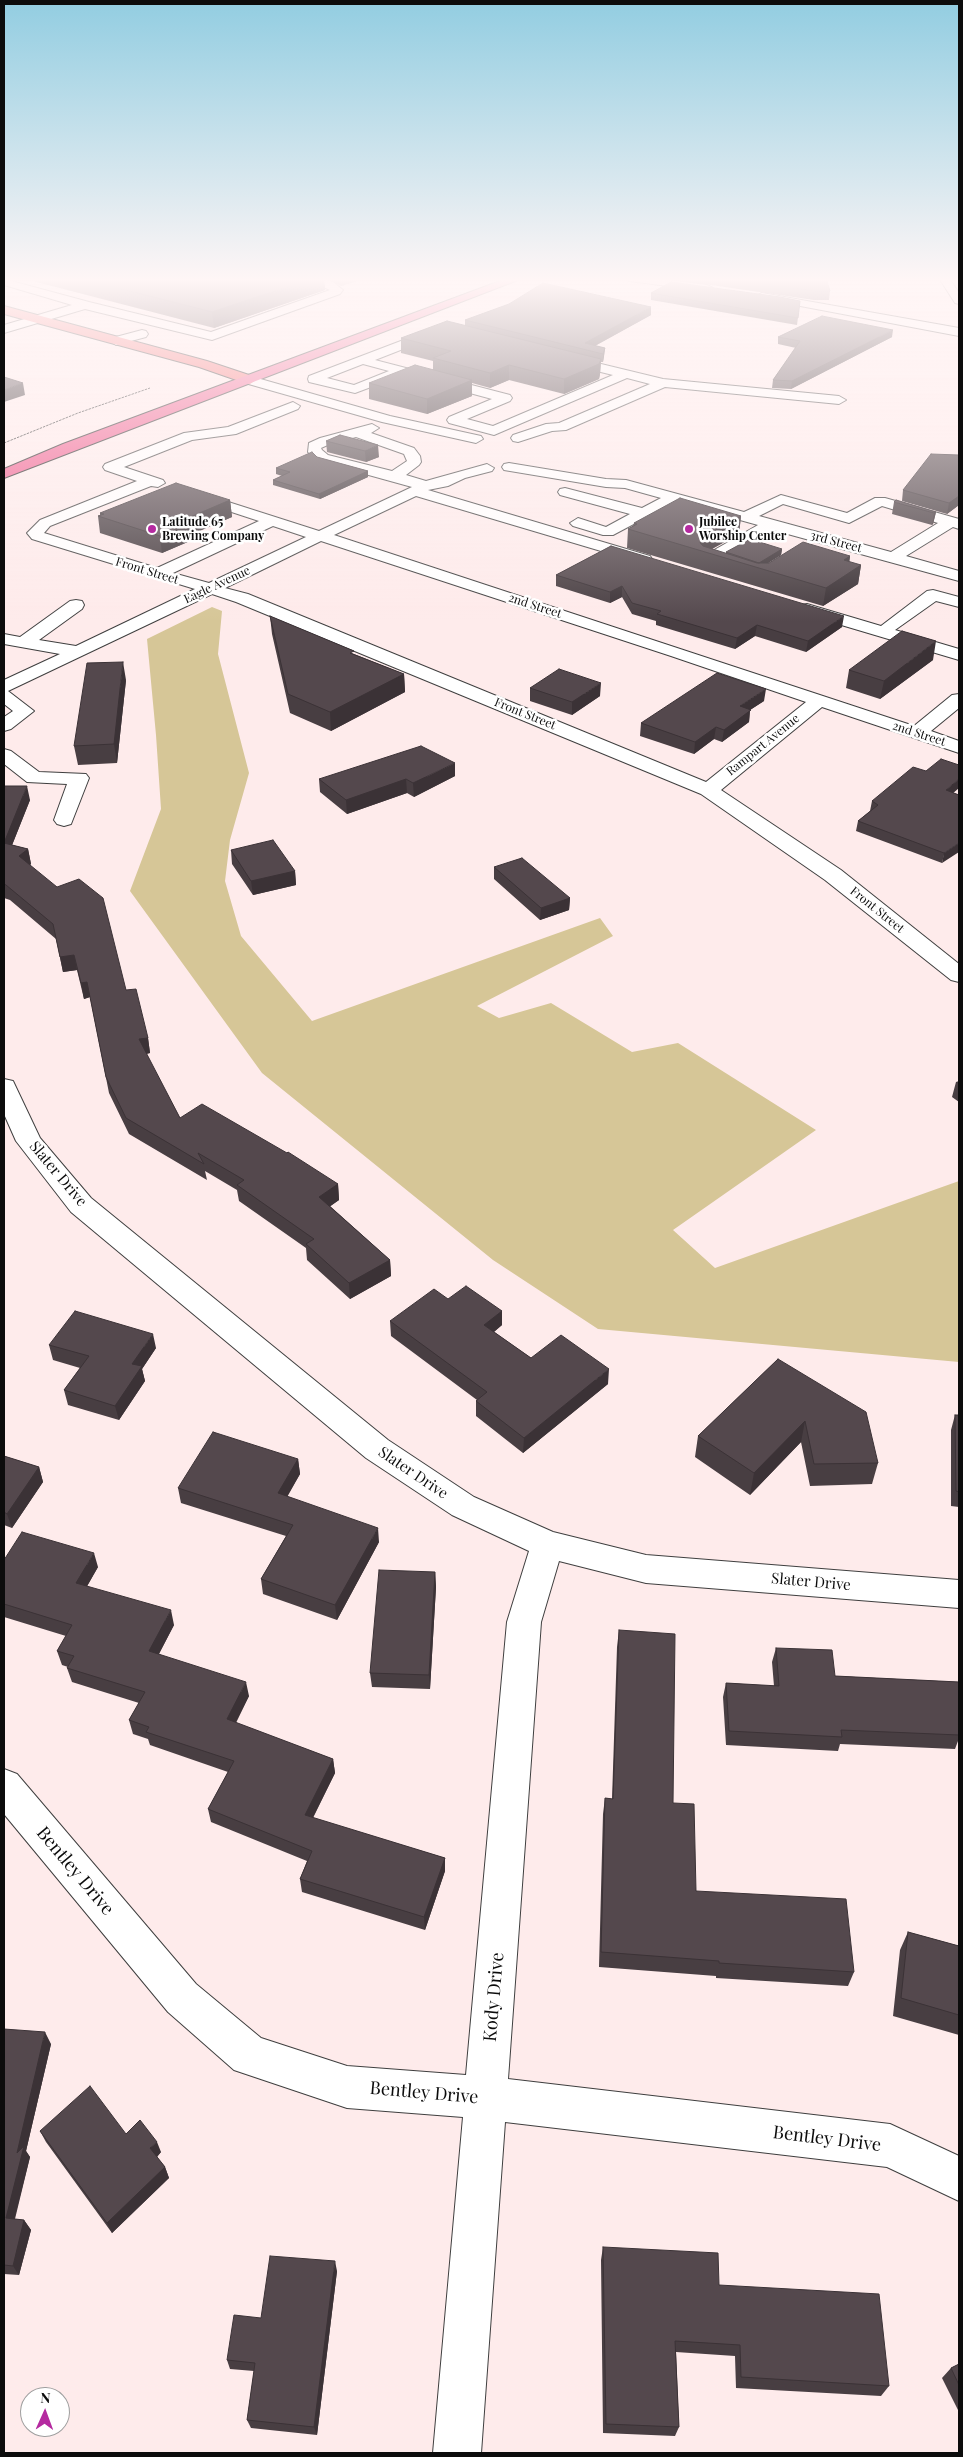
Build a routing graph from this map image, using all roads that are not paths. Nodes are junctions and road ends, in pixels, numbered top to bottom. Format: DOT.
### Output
graph roads {
  1 [pos="215,393"];
  2 [pos="245,393"];
  3 [pos="294,393"];
  4 [pos="484,393"];
  5 [pos="583,393"];
  6 [pos="641,393"];
  7 [pos="763,393"];
  8 [pos="505,398"];
  9 [pos="839,400"];
  10 [pos="293,406"];
  11 [pos="544,410"];
  12 [pos="579,420"];
  13 [pos="561,427"];
  14 [pos="372,428"];
  15 [pos="231,430"];
  16 [pos="358,434"];
  17 [pos="249,436"];
  18 [pos="495,442"];
  19 [pos="431,443"];
  20 [pos="531,451"];
  21 [pos="459,454"];
  22 [pos="4,474"];
  23 [pos="395,476"];
  24 [pos="495,476"];
  25 [pos="150,481"];
  26 [pos="626,484"];
  27 [pos="424,487"];
  28 [pos="674,497"];
  29 [pos="449,500"];
  30 [pos="643,513"];
  31 [pos="746,517"];
  32 [pos="849,518"];
  33 [pos="271,521"];
  34 [pos="955,523"];
  35 [pos="772,524"];
  36 [pos="320,536"];
  37 [pos="817,537"];
  38 [pos="803,551"];
  39 [pos="894,557"];
  40 [pos="663,564"];
  41 [pos="743,571"];
  42 [pos="957,573"];
  43 [pos="157,574"];
  44 [pos="207,589"];
  45 [pos="959,602"];
  46 [pos="795,604"];
  47 [pos="76,605"];
  48 [pos="890,626"];
  49 [pos="4,639"];
  50 [pos="24,642"];
  51 [pos="80,652"];
  52 [pos="959,655"];
  53 [pos="4,687"];
  54 [pos="4,696"];
  55 [pos="959,699"];
  56 [pos="818,701"];
  57 [pos="4,725"];
  58 [pos="917,733"];
  59 [pos="959,747"];
  60 [pos="4,755"];
  61 [pos="708,790"];
  62 [pos="64,820"];
  63 [pos="959,975"];
  64 [pos="4,1087"];
  65 [pos="548,1544"];
  66 [pos="959,1594"];
  67 [pos="4,1786"];
  68 [pos="486,2098"];
  69 [pos="959,2179"];
  70 [pos="457,2453"];
  1 -- 22 [label="highway"];
  2 -- 10 [label="street"];
  3 -- 18 [label="street"];
  4 -- 8 [label="street"];
  5 -- 11 [label="street"];
  6 -- 12 [label="street"];
  7 -- 9 [label="street"];
  8 -- 11 [label="street"];
  8 -- 11 [label="street"];
  10 -- 14 [label="street"];
  10 -- 15 [label="street"];
  11 -- 12 [label="street"];
  12 -- 13 [label="street"];
  13 -- 18 [label="street"];
  13 -- 20 [label="street"];
  14 -- 16 [label="street"];
  14 -- 19 [label="street"];
  15 -- 17 [label="street"];
  15 -- 25 [label="street, 2nd Street"];
  16 -- 23 [label="street"];
  16 -- 23 [label="street"];
  18 -- 20 [label="street, 3rd Street"];
  18 -- 21 [label="street"];
  20 -- 24 [label="street"];
  20 -- 26 [label="street, 3rd Street"];
  21 -- 24 [label="street"];
  21 -- 27 [label="street, Eagle Avenue"];
  23 -- 27 [label="street"];
  24 -- 26 [label="street, 3rd Street"];
  24 -- 27 [label="street, Eagle Avenue"];
  24 -- 30 [label="street"];
  25 -- 33 [label="street, 2nd Street"];
  25 -- 43 [label="street, Front Street"];
  26 -- 28 [label="street, 3rd Street"];
  27 -- 29 [label="street"];
  27 -- 36 [label="street, Eagle Avenue"];
  28 -- 30 [label="street"];
  28 -- 31 [label="street, 3rd Street"];
  29 -- 30 [label="street"];
  29 -- 40 [label="street"];
  31 -- 32 [label="street"];
  31 -- 35 [label="street, 3rd Street"];
  32 -- 34 [label="street"];
  32 -- 37 [label="street"];
  33 -- 36 [label="street, 2nd Street"];
  33 -- 43 [label="street"];
  34 -- 39 [label="street"];
  35 -- 37 [label="street, 3rd Street"];
  35 -- 41 [label="street"];
  36 -- 44 [label="street, Eagle Avenue"];
  36 -- 56 [label="street, 2nd Street"];
  37 -- 38 [label="street"];
  37 -- 39 [label="street, 3rd Street"];
  39 -- 42 [label="street, 3rd Street"];
  43 -- 44 [label="street, Front Street"];
  44 -- 51 [label="street, Eagle Avenue"];
  44 -- 61 [label="street, Front Street"];
  45 -- 48 [label="street"];
  46 -- 52 [label="street"];
  47 -- 50 [label="street"];
  49 -- 50 [label="street"];
  50 -- 51 [label="street"];
  51 -- 53 [label="street, Eagle Avenue"];
  54 -- 57 [label="street"];
  55 -- 58 [label="street"];
  56 -- 58 [label="street, 2nd Street"];
  56 -- 61 [label="street, Rampart Avenue"];
  58 -- 59 [label="street, 2nd Street"];
  60 -- 62 [label="street"];
  61 -- 63 [label="street, Front Street"];
  64 -- 65 [label="street, Slater Drive"];
  65 -- 66 [label="street, Slater Drive"];
  65 -- 68 [label="street, Kody Drive"];
  67 -- 68 [label="street, Bentley Drive"];
  68 -- 69 [label="street, Bentley Drive"];
  68 -- 70 [label="street, Kody Drive"];
}
